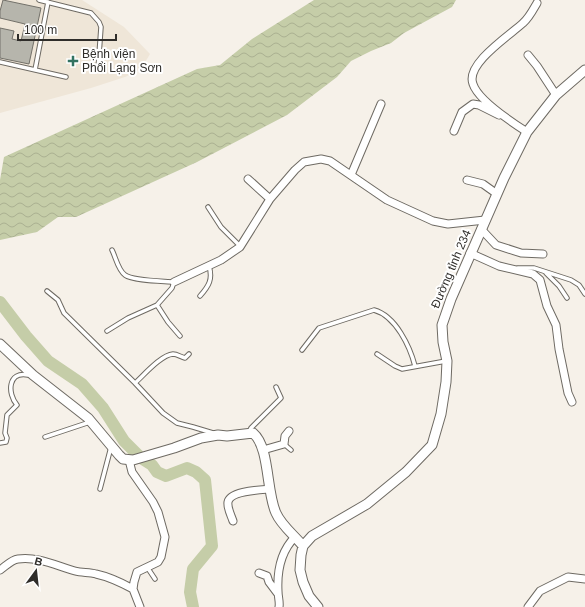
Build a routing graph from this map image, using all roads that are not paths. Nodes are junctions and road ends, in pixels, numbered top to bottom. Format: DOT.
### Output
graph roads {
  1 [pos="39,0"];
  2 [pos="48,2"];
  3 [pos="537,3"];
  4 [pos="528,55"];
  5 [pos="0,62"];
  6 [pos="98,69"];
  7 [pos="35,70"];
  8 [pos="585,70"];
  9 [pos="66,77"];
  10 [pos="556,95"];
  11 [pos="381,104"];
  12 [pos="508,120"];
  13 [pos="454,130"];
  14 [pos="527,132"];
  15 [pos="351,175"];
  16 [pos="248,179"];
  17 [pos="467,180"];
  18 [pos="497,194"];
  19 [pos="270,199"];
  20 [pos="208,207"];
  21 [pos="485,220"];
  22 [pos="481,229"];
  23 [pos="240,247"];
  24 [pos="112,250"];
  25 [pos="470,254"];
  26 [pos="543,254"];
  27 [pos="209,265"];
  28 [pos="510,268"];
  29 [pos="544,271"];
  30 [pos="174,282"];
  31 [pos="47,291"];
  32 [pos="585,294"];
  33 [pos="200,296"];
  34 [pos="567,298"];
  35 [pos="157,305"];
  36 [pos="107,331"];
  37 [pos="180,336"];
  38 [pos="0,344"];
  39 [pos="302,350"];
  40 [pos="189,354"];
  41 [pos="377,354"];
  42 [pos="447,361"];
  43 [pos="415,366"];
  44 [pos="34,375"];
  45 [pos="135,383"];
  46 [pos="276,387"];
  47 [pos="572,402"];
  48 [pos="91,422"];
  49 [pos="289,431"];
  50 [pos="249,433"];
  51 [pos="218,435"];
  52 [pos="45,437"];
  53 [pos="0,443"];
  54 [pos="284,444"];
  55 [pos="111,446"];
  56 [pos="263,450"];
  57 [pos="291,450"];
  58 [pos="131,460"];
  59 [pos="100,489"];
  60 [pos="270,489"];
  61 [pos="233,521"];
  62 [pos="295,537"];
  63 [pos="303,546"];
  64 [pos="147,566"];
  65 [pos="0,570"];
  66 [pos="259,573"];
  67 [pos="155,578"];
  68 [pos="585,579"];
  69 [pos="134,589"];
  70 [pos="278,594"];
  71 [pos="140,607"];
  72 [pos="279,607"];
  73 [pos="318,607"];
  74 [pos="528,607"];
  1 -- 2 [label="lane"];
  2 -- 6 [label="lane"];
  2 -- 7 [label="lane"];
  3 -- 12 [label="street"];
  4 -- 10 [label="street"];
  5 -- 7 [label="lane"];
  7 -- 9 [label="lane"];
  8 -- 10 [label="main road, Đường tỉnh 234"];
  10 -- 14 [label="main road, Đường tỉnh 234"];
  11 -- 15 [label="street"];
  12 -- 13 [label="street"];
  12 -- 14 [label="street"];
  14 -- 18 [label="main road, Đường tỉnh 234"];
  15 -- 19 [label="street"];
  15 -- 21 [label="street"];
  16 -- 19 [label="street"];
  17 -- 18 [label="street"];
  18 -- 21 [label="main road, Đường tỉnh 234"];
  19 -- 23 [label="street"];
  20 -- 23 [label="lane"];
  21 -- 22 [label="main road, Đường tỉnh 234"];
  22 -- 25 [label="main road, Đường tỉnh 234"];
  22 -- 26 [label="street"];
  23 -- 27 [label="street"];
  24 -- 30 [label="lane"];
  25 -- 28 [label="street"];
  25 -- 42 [label="main road, Đường tỉnh 234"];
  27 -- 30 [label="street"];
  27 -- 33 [label="lane"];
  28 -- 29 [label="lane"];
  28 -- 47 [label="street"];
  29 -- 32 [label="lane"];
  29 -- 34 [label="lane"];
  30 -- 35 [label="lane"];
  31 -- 45 [label="lane"];
  35 -- 36 [label="lane"];
  35 -- 37 [label="lane"];
  38 -- 44 [label="main road"];
  39 -- 43 [label="lane"];
  40 -- 45 [label="lane"];
  41 -- 43 [label="lane"];
  42 -- 43 [label="lane"];
  42 -- 63 [label="main road, Đường tỉnh 234"];
  44 -- 48 [label="main road"];
  44 -- 53 [label="lane"];
  45 -- 51 [label="lane"];
  46 -- 50 [label="lane"];
  48 -- 52 [label="lane"];
  48 -- 55 [label="main road"];
  49 -- 54 [label="street"];
  50 -- 51 [label="main road"];
  50 -- 56 [label="main road"];
  51 -- 58 [label="main road"];
  54 -- 56 [label="street"];
  54 -- 57 [label="lane"];
  55 -- 58 [label="main road"];
  55 -- 59 [label="lane"];
  56 -- 60 [label="main road"];
  58 -- 64 [label="street"];
  60 -- 61 [label="street"];
  60 -- 62 [label="main road"];
  62 -- 63 [label="main road"];
  62 -- 70 [label="street"];
  63 -- 73 [label="main road"];
  64 -- 67 [label="lane"];
  64 -- 69 [label="street"];
  65 -- 69 [label="street"];
  66 -- 70 [label="street"];
  68 -- 74 [label="street"];
  69 -- 71 [label="street"];
  70 -- 72 [label="street"];
}
